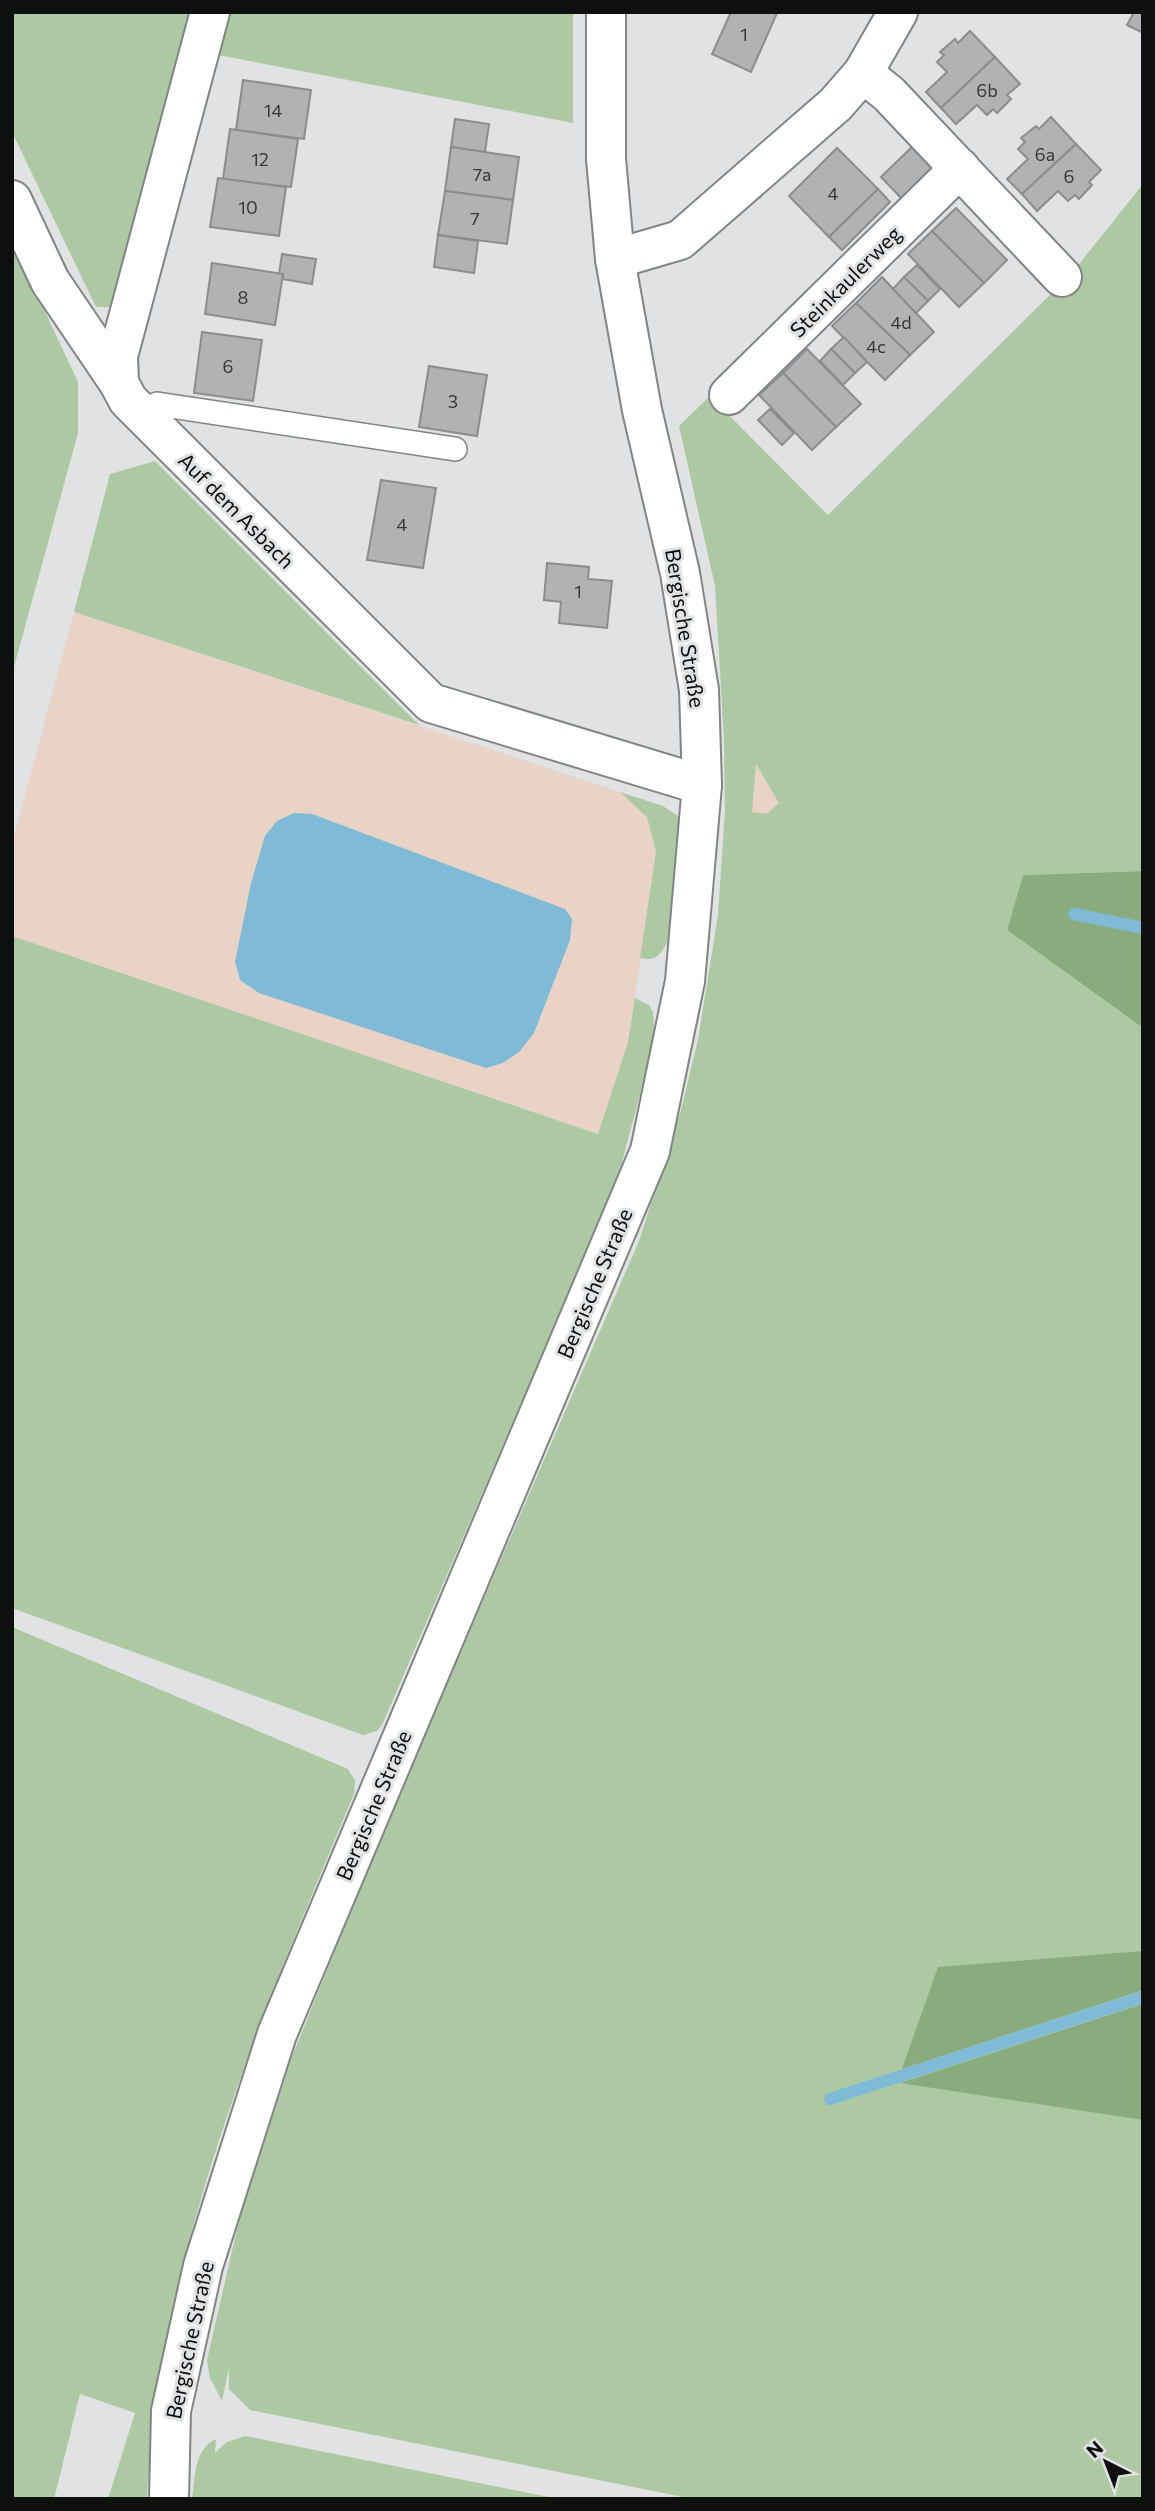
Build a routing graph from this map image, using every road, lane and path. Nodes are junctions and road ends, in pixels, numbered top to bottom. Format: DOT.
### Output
graph roads {
  1 [pos="210,12"];
  2 [pos="606,12"];
  3 [pos="898,12"];
  4 [pos="863,74"];
  5 [pos="960,168"];
  6 [pos="12,200"];
  7 [pos="615,259"];
  8 [pos="1062,277"];
  9 [pos="119,383"];
  10 [pos="729,395"];
  11 [pos="141,414"];
  12 [pos="455,449"];
  13 [pos="702,785"];
  14 [pos="169,2499"];
  1 -- 9 [label="main road"];
  2 -- 7 [label="main road, Bergische Straße"];
  3 -- 4 [label="main road"];
  4 -- 5 [label="main road"];
  4 -- 7 [label="main road"];
  5 -- 8 [label="main road"];
  5 -- 10 [label="main road, Steinkaulerweg"];
  6 -- 9 [label="main road, Auf dem Asbach"];
  7 -- 13 [label="main road, Bergische Straße"];
  9 -- 11 [label="main road, Auf dem Asbach"];
  11 -- 12 [label="lane"];
  11 -- 13 [label="main road, Auf dem Asbach"];
  13 -- 14 [label="main road, Bergische Straße"];
}
